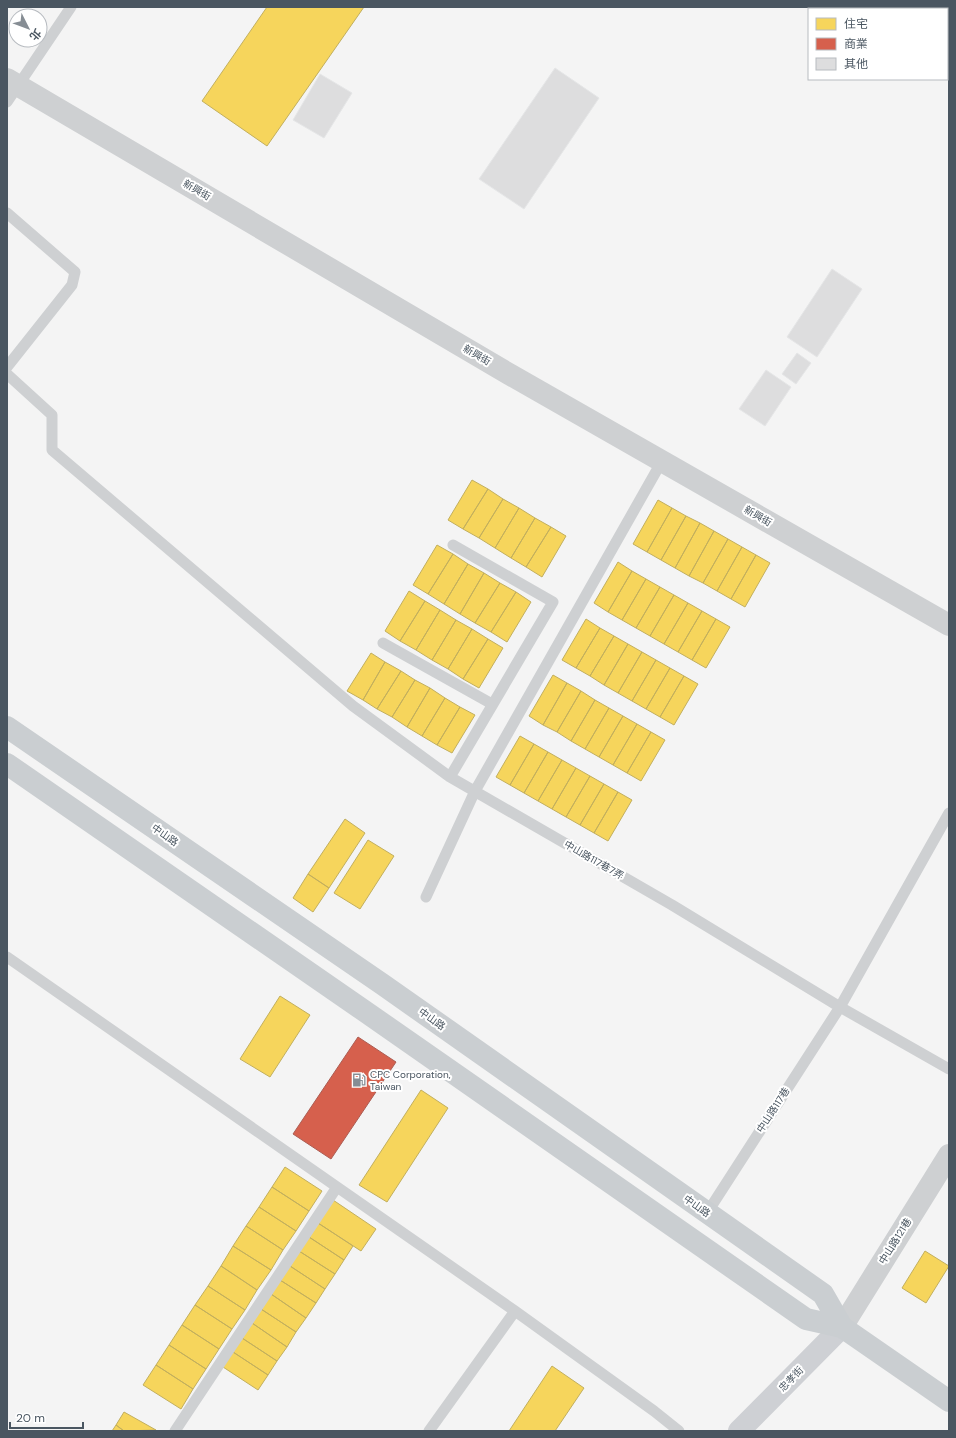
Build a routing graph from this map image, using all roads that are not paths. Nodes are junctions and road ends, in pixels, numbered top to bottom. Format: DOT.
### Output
graph roads {
  1 [pos="71,7"];
  2 [pos="10,89"];
  3 [pos="7,213"];
  4 [pos="7,367"];
  5 [pos="7,374"];
  6 [pos="662,461"];
  7 [pos="453,545"];
  8 [pos="949,625"];
  9 [pos="383,642"];
  10 [pos="492,704"];
  11 [pos="7,727"];
  12 [pos="7,764"];
  13 [pos="450,777"];
  14 [pos="475,792"];
  15 [pos="949,813"];
  16 [pos="426,897"];
  17 [pos="7,957"];
  18 [pos="382,984"];
  19 [pos="840,1007"];
  20 [pos="363,1010"];
  21 [pos="949,1069"];
  22 [pos="949,1155"];
  23 [pos="338,1187"];
  24 [pos="707,1213"];
  25 [pos="515,1311"];
  26 [pos="842,1327"];
  27 [pos="949,1401"];
  28 [pos="175,1431"];
  29 [pos="429,1431"];
  30 [pos="679,1431"];
  31 [pos="740,1431"];
  1 -- 2 [label="lane"];
  2 -- 6 [label="street, 新興街"];
  3 -- 4 [label="lane"];
  5 -- 13 [label="lane, 中山路117巷7弄"];
  6 -- 8 [label="street, 新興街"];
  6 -- 14 [label="lane"];
  7 -- 10 [label="lane"];
  9 -- 10 [label="lane"];
  10 -- 13 [label="lane"];
  11 -- 18 [label="main road, 中山路"];
  12 -- 20 [label="main road, 中山路"];
  13 -- 14 [label="lane, 中山路117巷7弄"];
  14 -- 16 [label="lane"];
  14 -- 19 [label="lane, 中山路117巷7弄"];
  15 -- 19 [label="lane, 中山路117巷"];
  17 -- 23 [label="lane"];
  18 -- 20 [label="main road"];
  18 -- 24 [label="main road, 中山路"];
  19 -- 21 [label="lane, 中山路117巷7弄"];
  19 -- 24 [label="lane, 中山路117巷"];
  20 -- 26 [label="main road, 中山路"];
  22 -- 26 [label="street, 中山路121巷"];
  23 -- 25 [label="lane"];
  23 -- 28 [label="lane"];
  24 -- 26 [label="main road, 中山路"];
  25 -- 29 [label="lane"];
  25 -- 30 [label="lane"];
  26 -- 27 [label="main road, 中山路"];
  26 -- 31 [label="street, 忠孝街"];
}
